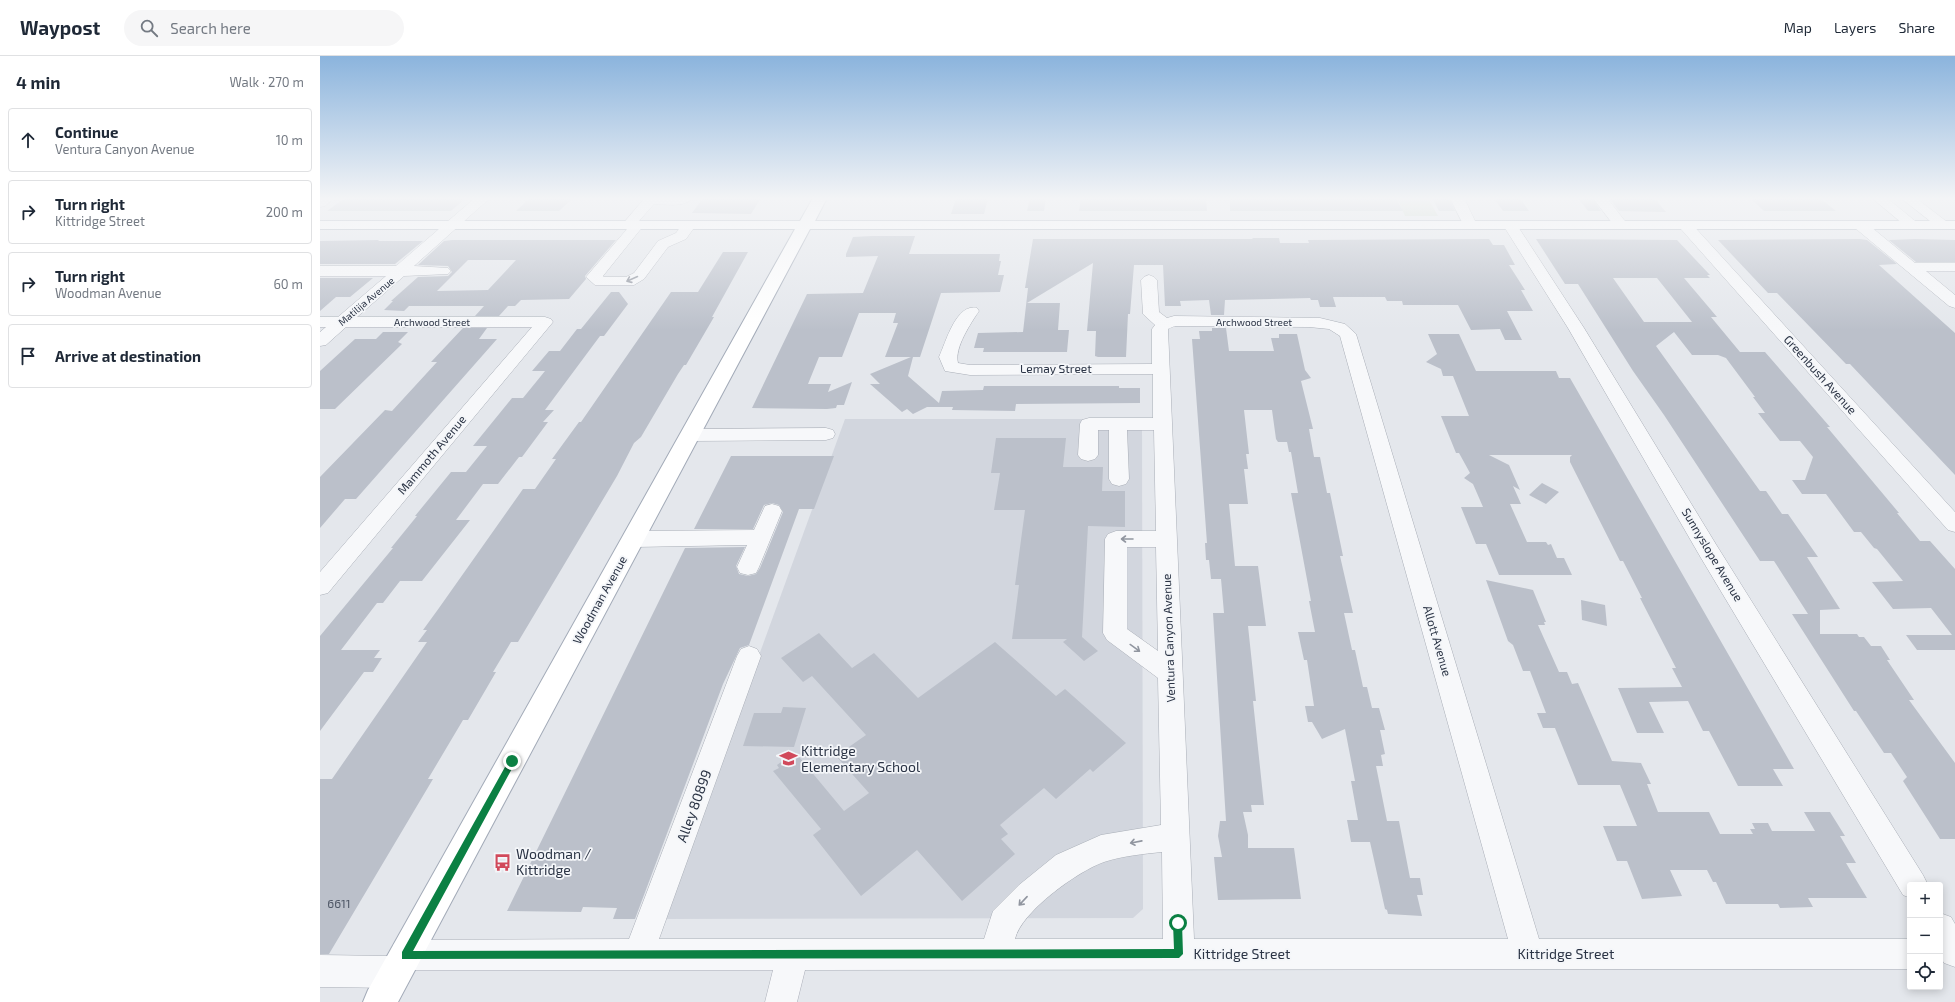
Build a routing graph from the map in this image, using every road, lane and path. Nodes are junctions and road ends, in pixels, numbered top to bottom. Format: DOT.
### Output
graph roads {
  1 [pos="433,242"];
  2 [pos="622,242"];
  3 [pos="667,242"];
  4 [pos="796,242"];
  5 [pos="1521,242"];
  6 [pos="1700,242"];
  7 [pos="1881,242"];
  8 [pos="1912,267"];
  9 [pos="1955,267"];
  10 [pos="401,271"];
  11 [pos="443,271"];
  12 [pos="320,272"];
  13 [pos="1149,280"];
  14 [pos="1955,303"];
  15 [pos="971,310"];
  16 [pos="320,322"];
  17 [pos="342,322"];
  18 [pos="545,322"];
  19 [pos="1164,324"];
  20 [pos="1343,329"];
  21 [pos="320,341"];
  22 [pos="1161,369"];
  23 [pos="1118,424"];
  24 [pos="1162,424"];
  25 [pos="826,434"];
  26 [pos="690,435"];
  27 [pos="1088,455"];
  28 [pos="1119,479"];
  29 [pos="772,511"];
  30 [pos="1955,525"];
  31 [pos="761,537"];
  32 [pos="634,539"];
  33 [pos="1166,539"];
  34 [pos="748,567"];
  35 [pos="320,587"];
  36 [pos="749,656"];
  37 [pos="1170,673"];
  38 [pos="1175,837"];
  39 [pos="1911,882"];
  40 [pos="1943,933"];
  41 [pos="1955,953"];
  42 [pos="793,954"];
  43 [pos="996,954"];
  44 [pos="1179,954"];
  45 [pos="1528,954"];
  46 [pos="1907,954"];
  47 [pos="1943,954"];
  48 [pos="638,955"];
  49 [pos="401,964"];
  50 [pos="320,971"];
  51 [pos="380,1002"];
  52 [pos="781,1002"];
  1 -- 10 [label="street, Matilija Avenue"];
  3 -- 2 [label="street, one-way"];
  4 -- 26 [label="main road, Woodman Avenue"];
  5 -- 39 [label="street, Sunnyslope Avenue"];
  6 -- 30 [label="street, Greenbush Avenue"];
  7 -- 8 [label="street"];
  8 -- 9 [label="street"];
  8 -- 14 [label="street"];
  10 -- 11 [label="street"];
  10 -- 12 [label="street"];
  10 -- 17 [label="street, Matilija Avenue"];
  13 -- 19 [label="street"];
  15 -- 22 [label="street, Lemay Street"];
  16 -- 17 [label="street, Archwood Street"];
  17 -- 18 [label="street, Archwood Street"];
  17 -- 21 [label="street, Matilija Avenue"];
  18 -- 35 [label="street, Mammoth Avenue"];
  19 -- 20 [label="street, Archwood Street"];
  19 -- 22 [label="street, Ventura Canyon Avenue"];
  20 -- 45 [label="street, Allott Avenue"];
  22 -- 24 [label="street, Ventura Canyon Avenue"];
  23 -- 24 [label="street"];
  23 -- 27 [label="street"];
  23 -- 28 [label="street"];
  24 -- 33 [label="street, Ventura Canyon Avenue"];
  25 -- 26 [label="street"];
  26 -- 32 [label="main road, Woodman Avenue"];
  29 -- 31 [label="street"];
  31 -- 32 [label="street"];
  31 -- 34 [label="street"];
  32 -- 49 [label="main road, Woodman Avenue"];
  33 -- 37 [label="street, Ventura Canyon Avenue"];
  33 -- 37 [label="street, one-way"];
  36 -- 48 [label="street, Alley 80899"];
  37 -- 38 [label="street, Ventura Canyon Avenue"];
  38 -- 43 [label="street, one-way"];
  38 -- 44 [label="street, Ventura Canyon Avenue"];
  40 -- 41 [label="street"];
  41 -- 47 [label="street"];
  42 -- 43 [label="street, Kittridge Street"];
  42 -- 48 [label="street, Kittridge Street"];
  42 -- 52 [label="street"];
  43 -- 44 [label="street, Kittridge Street"];
  44 -- 45 [label="street, Kittridge Street"];
  45 -- 46 [label="street, Kittridge Street"];
  48 -- 49 [label="street, Kittridge Street"];
  49 -- 50 [label="street, Kittridge Street"];
  49 -- 51 [label="main road, Woodman Avenue"];
}
